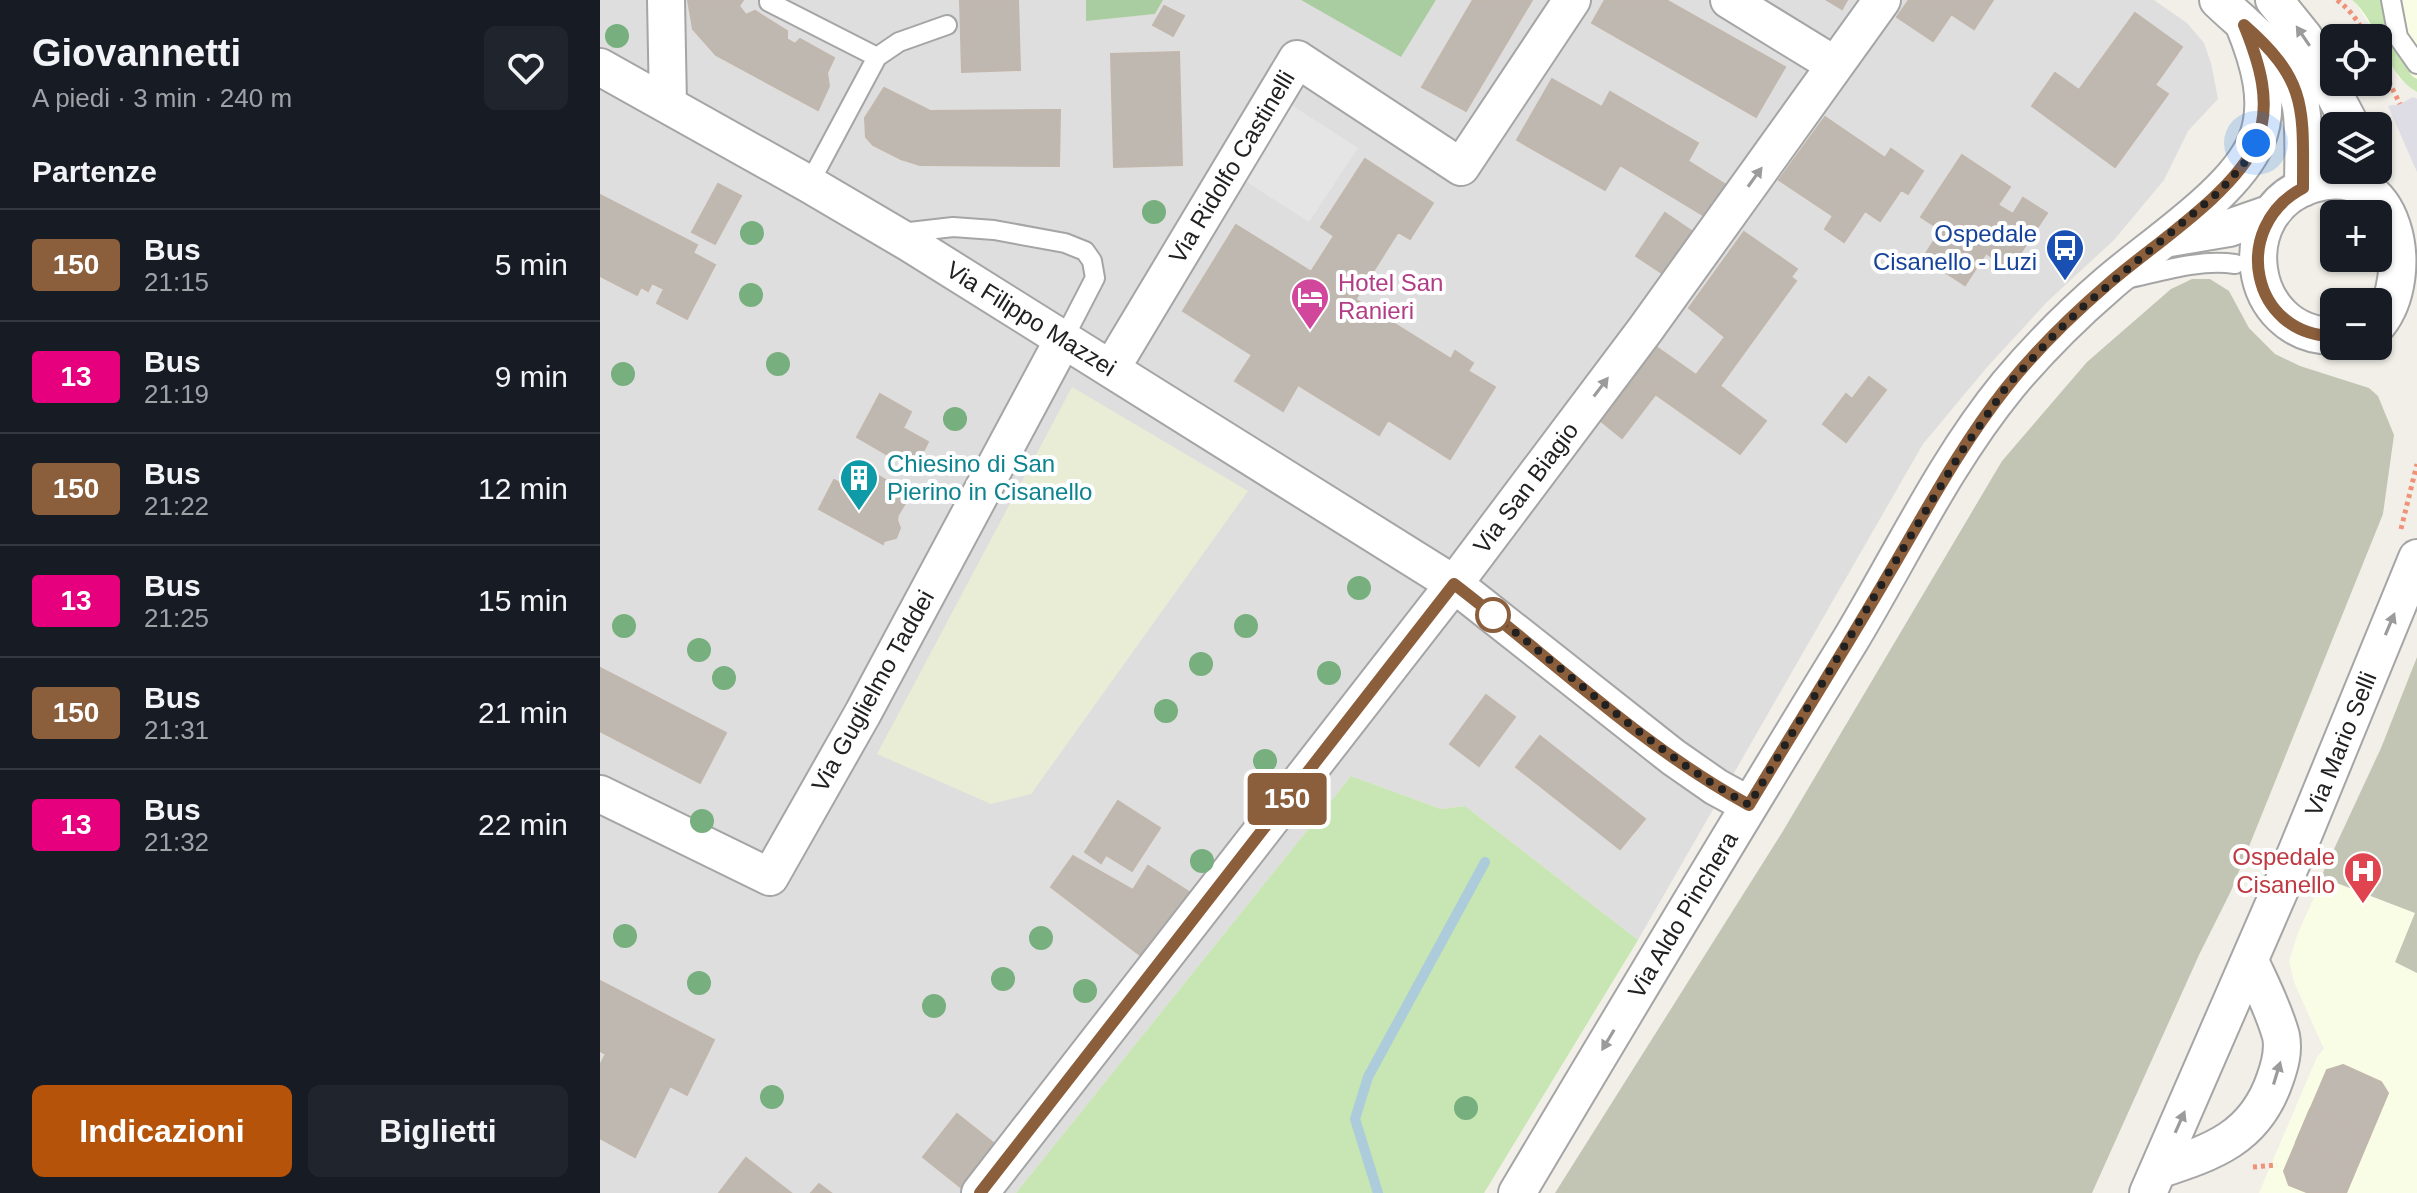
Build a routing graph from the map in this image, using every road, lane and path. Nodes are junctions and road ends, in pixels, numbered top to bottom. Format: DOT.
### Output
graph roads {
  1 [pos="666,0"];
  2 [pos="769,0"];
  3 [pos="1572,0"];
  4 [pos="1729,0"];
  5 [pos="1882,0"];
  6 [pos="2218,0"];
  7 [pos="2274,0"];
  8 [pos="2337,0"];
  9 [pos="2391,0"];
  10 [pos="2360,24"];
  11 [pos="947,25"];
  12 [pos="2244,25"];
  13 [pos="877,57"];
  14 [pos="2417,64"];
  15 [pos="1835,65"];
  16 [pos="600,67"];
  17 [pos="2392,88"];
  18 [pos="668,104"];
  19 [pos="2400,104"];
  20 [pos="2344,112"];
  21 [pos="2320,183"];
  22 [pos="809,184"];
  23 [pos="2373,184"];
  24 [pos="2303,188"];
  25 [pos="2272,213"];
  26 [pos="894,234"];
  27 [pos="2162,239"];
  28 [pos="2235,264"];
  29 [pos="2415,272"];
  30 [pos="2108,284"];
  31 [pos="2392,312"];
  32 [pos="2320,334"];
  33 [pos="1064,338"];
  34 [pos="1111,369"];
  35 [pos="2417,558"];
  36 [pos="1454,584"];
  37 [pos="600,794"];
  38 [pos="1749,805"];
  39 [pos="2250,961"];
  40 [pos="2153,1182"];
  41 [pos="980,1193"];
  42 [pos="1517,1193"];
  1 -- 18 [label="street"];
  2 -- 13 [label="lane"];
  3 -- 34 [label="street, Via Ridolfo Castinelli"];
  4 -- 15 [label="street"];
  5 -- 15 [label="street, Via San Biagio"];
  6 -- 12 [label="street"];
  20 -- 7 [label="street, one-way"];
  8 -- 10 [label="path"];
  9 -- 14 [label="lane"];
  11 -- 13 [label="lane"];
  12 -- 24 [label="street"];
  12 -- 27 [label="street, Via Aldo Pinchera"];
  13 -- 22 [label="lane"];
  36 -- 15 [label="street, Via San Biagio, one-way"];
  16 -- 18 [label="street, Via Filippo Mazzei"];
  17 -- 19 [label="path"];
  18 -- 22 [label="street, Via Filippo Mazzei"];
  21 -- 24 [label="street"];
  22 -- 26 [label="street, Via Filippo Mazzei"];
  23 -- 29 [label="street"];
  24 -- 25 [label="street"];
  25 -- 27 [label="street"];
  25 -- 32 [label="street"];
  26 -- 33 [label="street, Via Filippo Mazzei"];
  26 -- 33 [label="lane"];
  27 -- 30 [label="street, Via Aldo Pinchera"];
  28 -- 30 [label="lane"];
  29 -- 31 [label="street"];
  30 -- 38 [label="street, Via Aldo Pinchera"];
  33 -- 34 [label="street, Via Filippo Mazzei"];
  33 -- 37 [label="street, Via Guglielmo Taddei"];
  34 -- 36 [label="street, Via Filippo Mazzei"];
  39 -- 35 [label="street, Via Mario Selli, one-way"];
  36 -- 38 [label="street, Via Filippo Mazzei"];
  36 -- 41 [label="street, Via San Biagio"];
  38 -- 42 [label="street, Via Aldo Pinchera, one-way"];
  40 -- 39 [label="street, Via Mario Selli, one-way"];
  40 -- 39 [label="street, one-way"];
}
